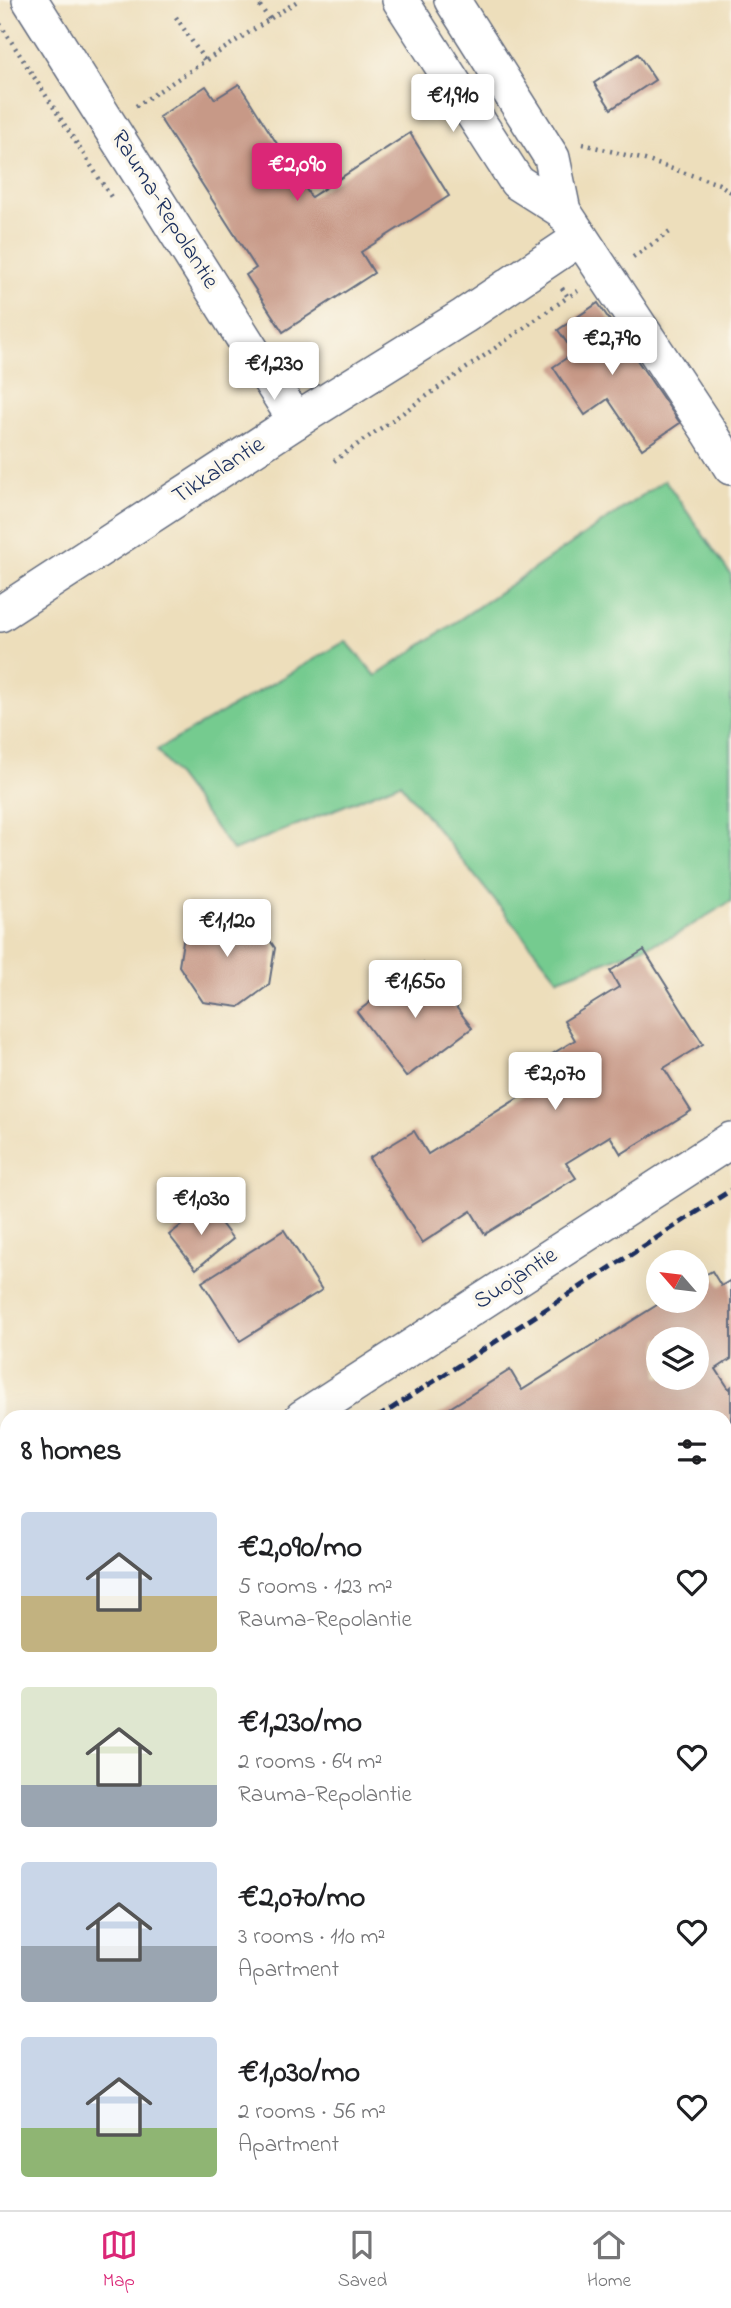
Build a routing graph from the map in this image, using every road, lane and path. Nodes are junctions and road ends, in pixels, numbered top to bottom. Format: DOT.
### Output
graph roads {
  1 [pos="30,0"];
  2 [pos="256,0"];
  3 [pos="299,0"];
  4 [pos="400,0"];
  5 [pos="452,0"];
  6 [pos="176,18"];
  7 [pos="270,19"];
  8 [pos="0,24"];
  9 [pos="205,61"];
  10 [pos="110,124"];
  11 [pos="575,142"];
  12 [pos="77,146"];
  13 [pos="731,192"];
  14 [pos="116,204"];
  15 [pos="571,225"];
  16 [pos="568,297"];
  17 [pos="296,421"];
  18 [pos="721,423"];
  19 [pos="334,461"];
  20 [pos="731,467"];
  21 [pos="0,614"];
  22 [pos="731,1140"];
  23 [pos="314,1410"];
  1 -- 10 [label="street, Rauma-Repolantie"];
  2 -- 7 [label="path"];
  3 -- 7 [label="path"];
  4 -- 15 [label="street"];
  5 -- 15 [label="street"];
  6 -- 9 [label="path"];
  7 -- 9 [label="path"];
  8 -- 12 [label="path"];
  9 -- 10 [label="path"];
  10 -- 12 [label="path"];
  10 -- 17 [label="street, Rauma-Repolantie"];
  11 -- 13 [label="path"];
  12 -- 14 [label="path"];
  15 -- 17 [label="street, Tikkalantie"];
  15 -- 18 [label="street"];
  16 -- 19 [label="path"];
  17 -- 21 [label="street, Tikkalantie"];
  18 -- 20 [label="street"];
  22 -- 23 [label="street, Suojantie"];
}
